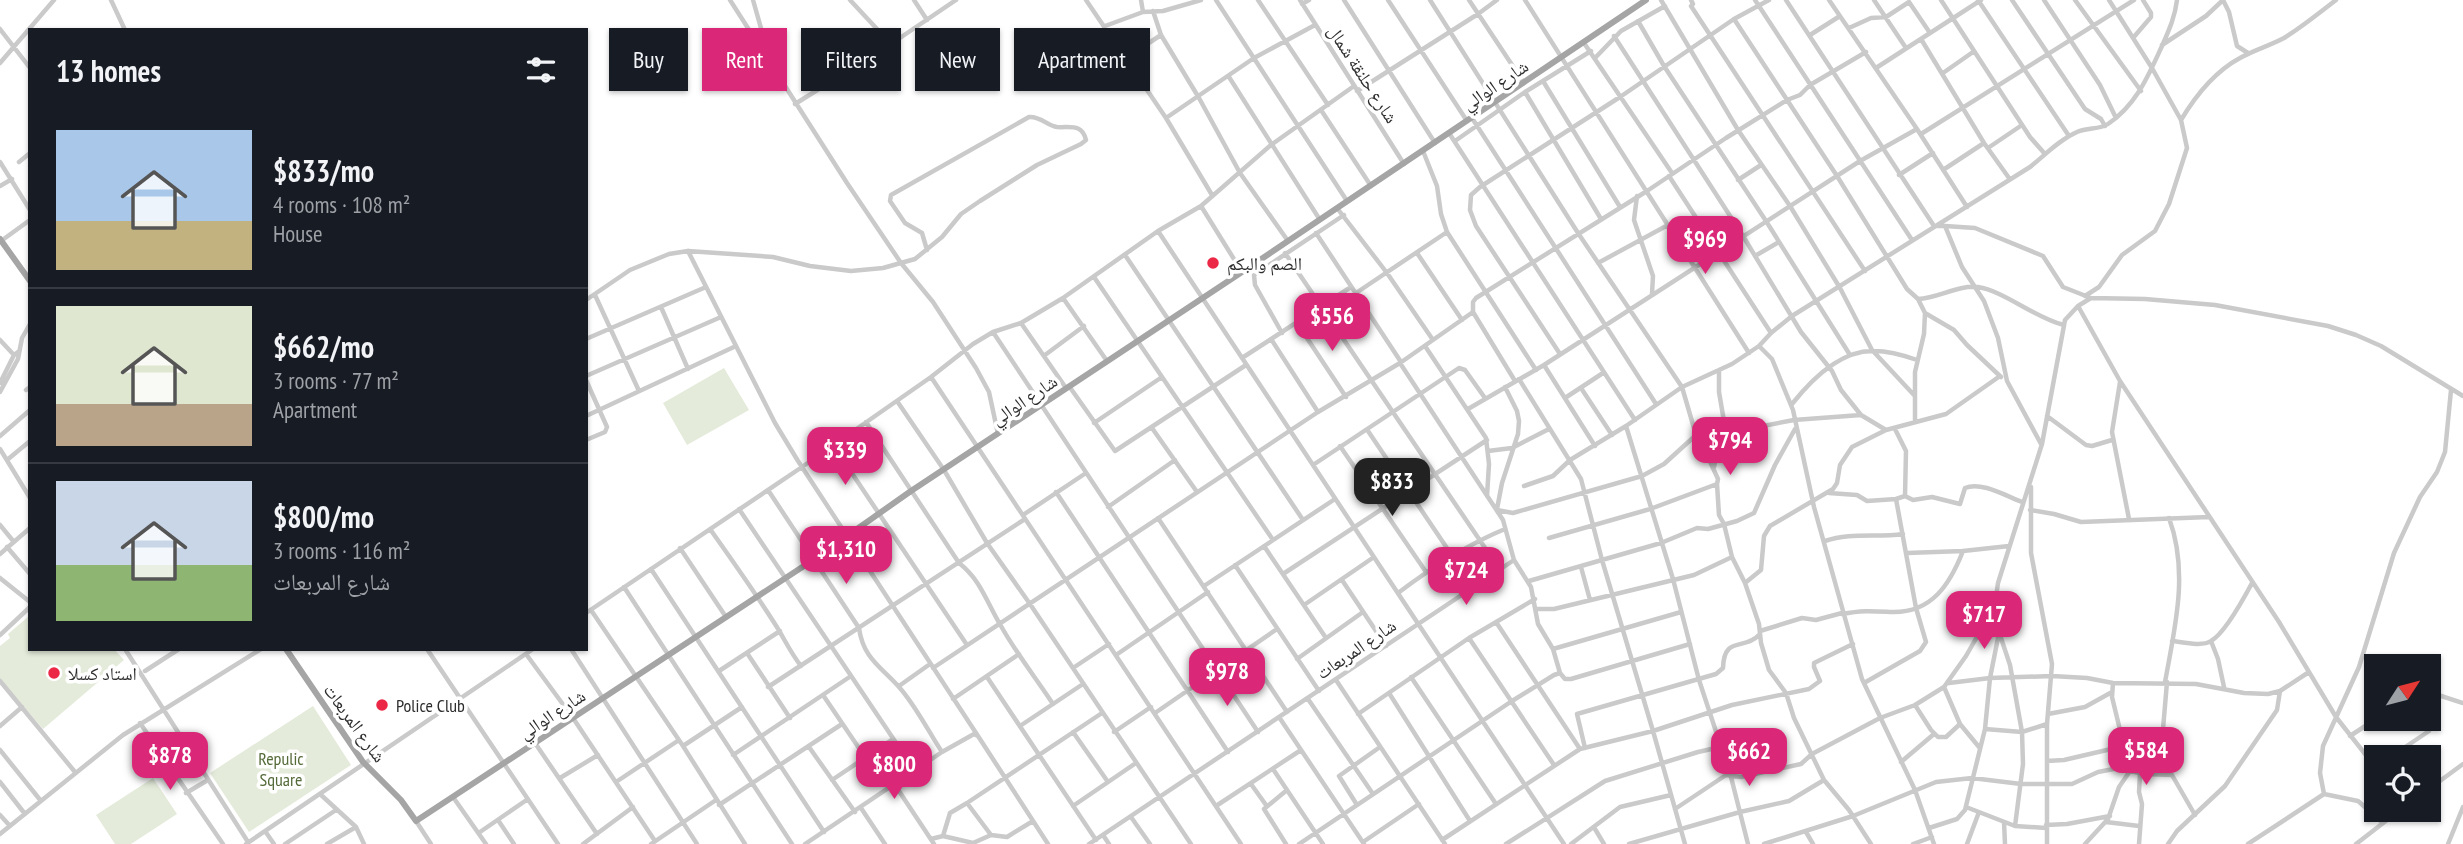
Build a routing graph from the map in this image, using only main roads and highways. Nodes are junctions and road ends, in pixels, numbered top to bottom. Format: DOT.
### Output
graph roads {
  1 [pos="1646,0"];
  2 [pos="0,240"];
  3 [pos="28,278"];
  4 [pos="287,651"];
  5 [pos="416,821"];
  1 -- 5 [label="main road, شارع الوالي"];
  2 -- 3 [label="main road"];
  4 -- 5 [label="main road, شارع المربعات"];
}
